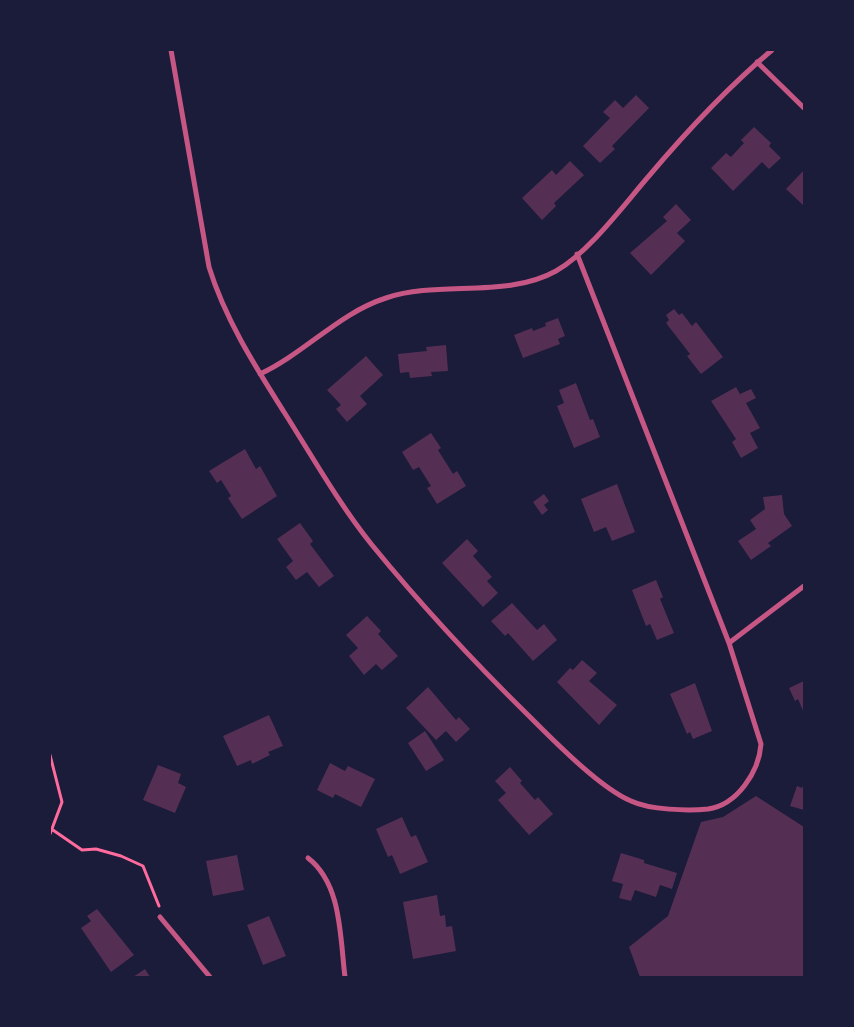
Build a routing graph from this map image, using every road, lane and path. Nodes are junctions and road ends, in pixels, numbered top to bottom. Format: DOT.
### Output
graph roads {
  1 [pos="170,50"];
  2 [pos="772,50"];
  3 [pos="757,62"];
  4 [pos="804,108"];
  5 [pos="577,254"];
  6 [pos="260,374"];
  7 [pos="804,586"];
  8 [pos="729,643"];
  9 [pos="50,755"];
  10 [pos="51,831"];
  11 [pos="308,858"];
  12 [pos="159,903"];
  13 [pos="160,917"];
  14 [pos="210,977"];
  15 [pos="345,977"];
  1 -- 6 [label="street"];
  2 -- 3 [label="street"];
  3 -- 4 [label="street"];
  3 -- 5 [label="street"];
  5 -- 6 [label="street"];
  5 -- 8 [label="street"];
  6 -- 8 [label="street"];
  7 -- 8 [label="street"];
  9 -- 10 [label="path"];
  10 -- 12 [label="path"];
  11 -- 15 [label="street"];
  13 -- 14 [label="street"];
}
